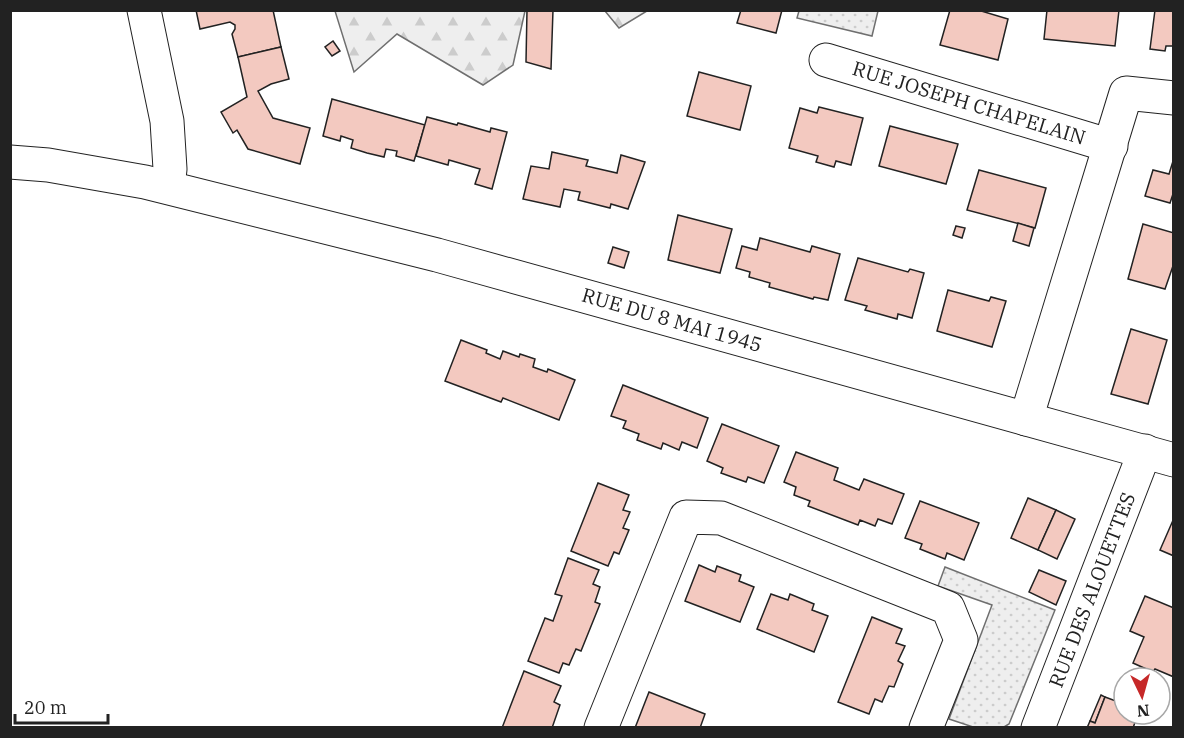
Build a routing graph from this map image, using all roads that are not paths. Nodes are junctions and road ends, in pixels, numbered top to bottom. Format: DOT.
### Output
graph roads {
  1 [pos="144,10"];
  2 [pos="826,60"];
  3 [pos="1173,98"];
  4 [pos="1111,146"];
  5 [pos="10,162"];
  6 [pos="156,184"];
  7 [pos="1026,419"];
  8 [pos="1159,456"];
  9 [pos="601,728"];
  10 [pos="927,728"];
  11 [pos="1038,728"];
  1 -- 6 [label="street"];
  2 -- 4 [label="street, RUE JOSEPH CHAPELAIN"];
  3 -- 4 [label="street, RUE JOSEPH CHAPELAIN"];
  4 -- 7 [label="street, RUE JOSEPH CHAPELAIN"];
  5 -- 6 [label="street, RUE DU 8 MAI 1945"];
  6 -- 7 [label="street, RUE DU 8 MAI 1945"];
  7 -- 8 [label="street, RUE DU 8 MAI 1945"];
  8 -- 11 [label="street, RUE DES ALOUETTES"];
  9 -- 10 [label="street"];
}
